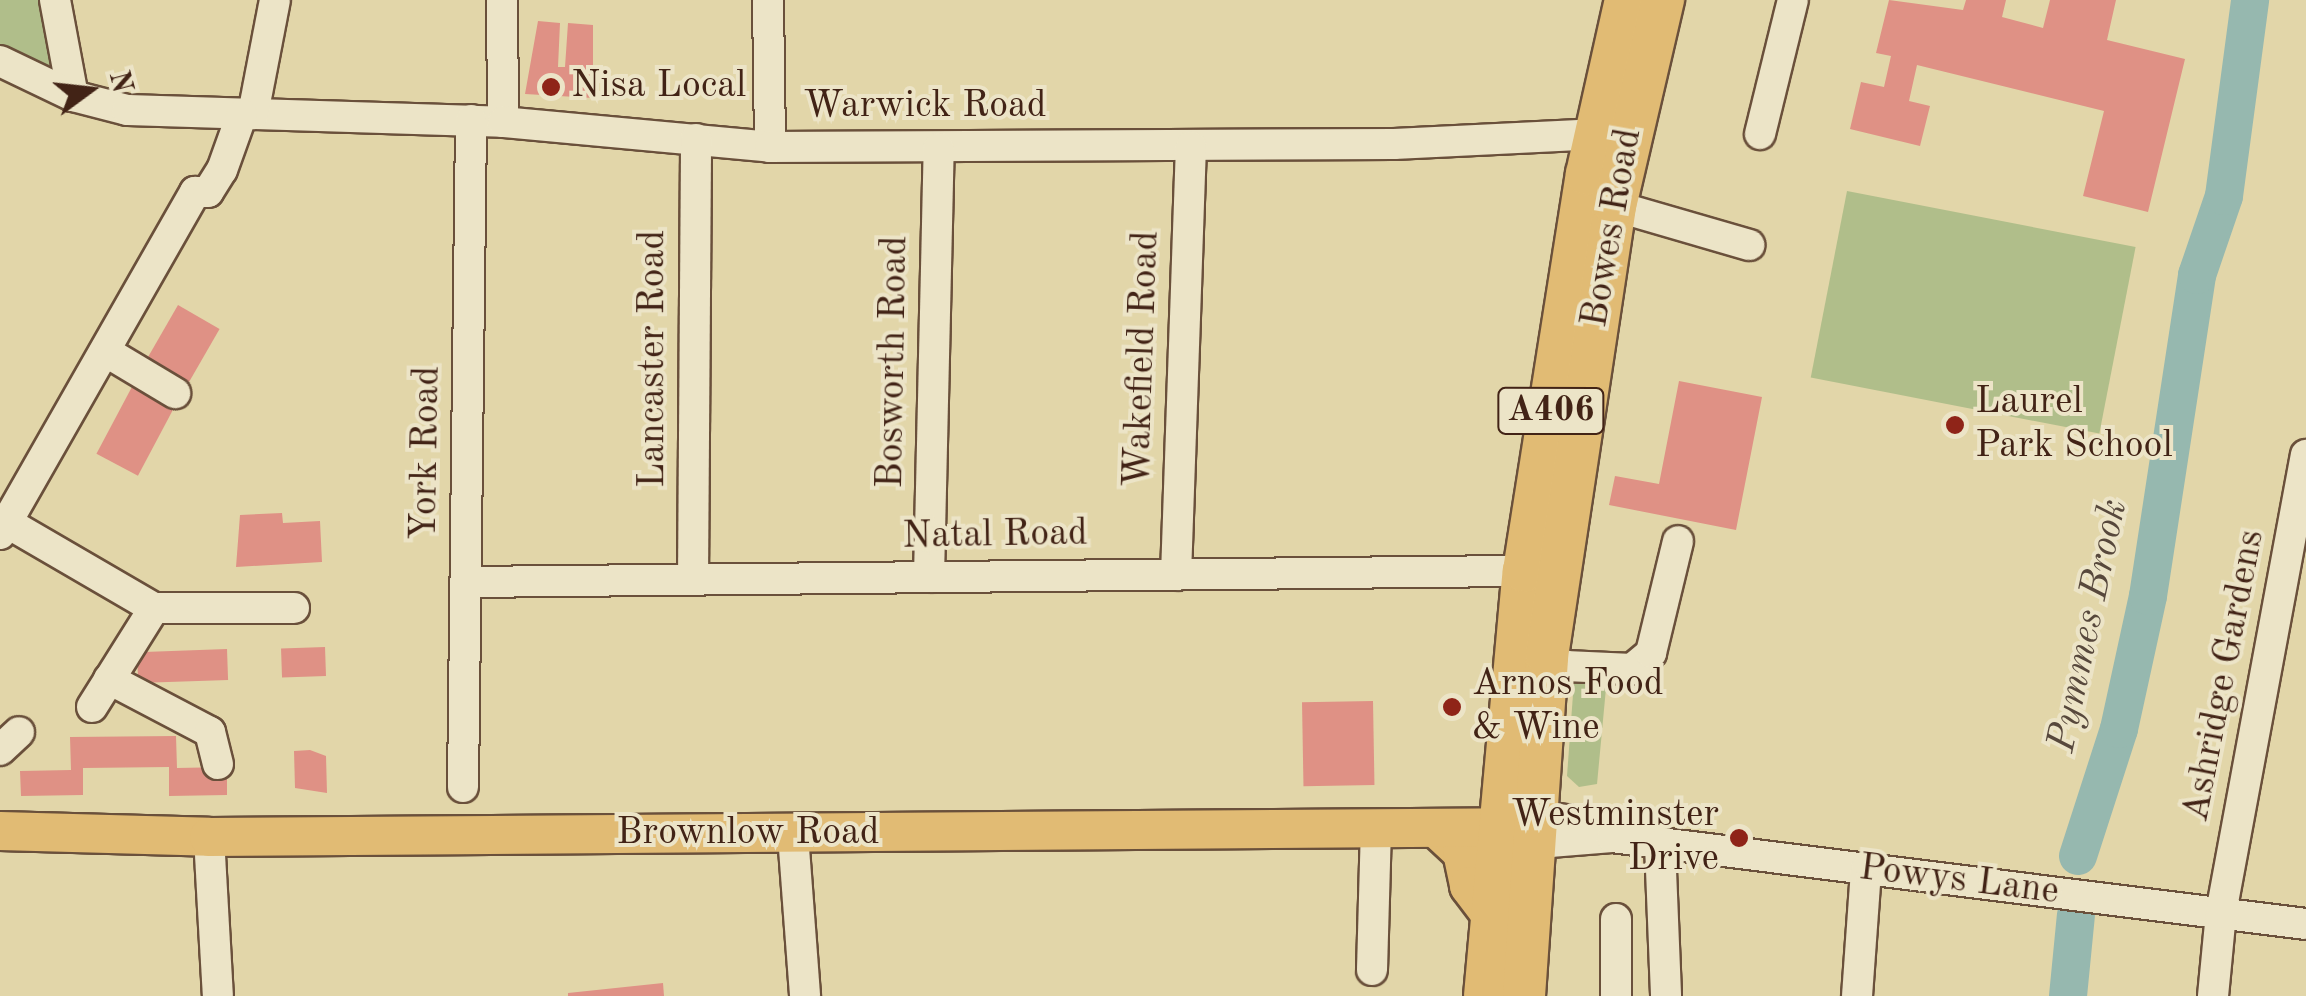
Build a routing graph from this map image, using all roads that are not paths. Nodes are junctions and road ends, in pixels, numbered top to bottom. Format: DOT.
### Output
graph roads {
  1 [pos="55,0"];
  2 [pos="275,0"];
  3 [pos="502,0"];
  4 [pos="768,0"];
  5 [pos="1626,0"];
  6 [pos="1662,0"];
  7 [pos="1793,0"];
  8 [pos="0,60"];
  9 [pos="73,96"];
  10 [pos="248,114"];
  11 [pos="471,120"];
  12 [pos="503,122"];
  13 [pos="1614,133"];
  14 [pos="1760,134"];
  15 [pos="696,139"];
  16 [pos="770,146"];
  17 [pos="1191,146"];
  18 [pos="938,148"];
  19 [pos="1615,206"];
  20 [pos="1749,245"];
  21 [pos="105,351"];
  22 [pos="175,393"];
  23 [pos="2306,454"];
  24 [pos="3,528"];
  25 [pos="1678,541"];
  26 [pos="1524,571"];
  27 [pos="1176,574"];
  28 [pos="929,577"];
  29 [pos="693,580"];
  30 [pos="466,582"];
  31 [pos="154,608"];
  32 [pos="294,608"];
  33 [pos="1547,656"];
  34 [pos="109,679"];
  35 [pos="92,706"];
  36 [pos="218,764"];
  37 [pos="464,786"];
  38 [pos="1517,827"];
  39 [pos="1376,828"];
  40 [pos="1436,828"];
  41 [pos="0,831"];
  42 [pos="793,835"];
  43 [pos="209,837"];
  44 [pos="1660,845"];
  45 [pos="1866,870"];
  46 [pos="1489,913"];
  47 [pos="2221,913"];
  48 [pos="1616,919"];
  49 [pos="2306,924"];
  50 [pos="1372,970"];
  51 [pos="218,996"];
  52 [pos="805,996"];
  53 [pos="1484,996"];
  54 [pos="1524,996"];
  55 [pos="1616,996"];
  56 [pos="1666,996"];
  57 [pos="1857,996"];
  58 [pos="2213,996"];
  1 -- 9 [label="street"];
  2 -- 10 [label="street"];
  3 -- 12 [label="street"];
  4 -- 16 [label="street"];
  5 -- 13 [label="highway, Bowes Road / A406"];
  6 -- 13 [label="highway, Bowes Road / A406"];
  7 -- 14 [label="street"];
  8 -- 9 [label="street"];
  9 -- 10 [label="street, Warwick Road"];
  10 -- 11 [label="street, Warwick Road"];
  10 -- 21 [label="street"];
  11 -- 12 [label="street, Warwick Road"];
  11 -- 30 [label="street, York Road"];
  12 -- 15 [label="street, Warwick Road"];
  13 -- 17 [label="street, Warwick Road"];
  13 -- 19 [label="highway, Bowes Road / A406"];
  13 -- 26 [label="highway, Bowes Road / A406"];
  15 -- 16 [label="street, Warwick Road"];
  15 -- 29 [label="street, Lancaster Road"];
  16 -- 18 [label="street, Warwick Road"];
  17 -- 18 [label="street, Warwick Road"];
  17 -- 27 [label="street, Wakefield Road"];
  18 -- 28 [label="street, Bosworth Road"];
  19 -- 20 [label="street"];
  19 -- 33 [label="highway, Bowes Road / A406"];
  21 -- 22 [label="street"];
  21 -- 24 [label="street"];
  23 -- 47 [label="street, Ashridge Gardens"];
  24 -- 31 [label="street"];
  25 -- 33 [label="street"];
  26 -- 27 [label="street, Natal Road"];
  26 -- 38 [label="highway, Bowes Road / A406"];
  27 -- 28 [label="street, Natal Road"];
  28 -- 29 [label="street, Natal Road"];
  29 -- 30 [label="street, Natal Road"];
  30 -- 37 [label="street, York Road"];
  31 -- 32 [label="street"];
  31 -- 34 [label="street"];
  33 -- 38 [label="highway, Bowes Road / A406"];
  34 -- 35 [label="street"];
  34 -- 36 [label="street"];
  38 -- 40 [label="main road, Brownlow Road"];
  38 -- 44 [label="street, Powys Lane"];
  38 -- 46 [label="highway, A406"];
  38 -- 54 [label="highway, Bowes Road / A406"];
  39 -- 40 [label="main road, Brownlow Road"];
  39 -- 42 [label="main road, Brownlow Road"];
  39 -- 50 [label="street"];
  40 -- 46 [label="main road"];
  41 -- 43 [label="main road, Brownlow Road"];
  42 -- 43 [label="main road, Brownlow Road"];
  42 -- 52 [label="street"];
  43 -- 51 [label="street"];
  44 -- 45 [label="street, Powys Lane"];
  44 -- 56 [label="street"];
  45 -- 47 [label="street, Powys Lane"];
  45 -- 57 [label="street"];
  46 -- 53 [label="highway, A406"];
  47 -- 49 [label="street, Powys Lane"];
  47 -- 58 [label="street, Ashridge Gardens"];
  48 -- 55 [label="street"];
}
